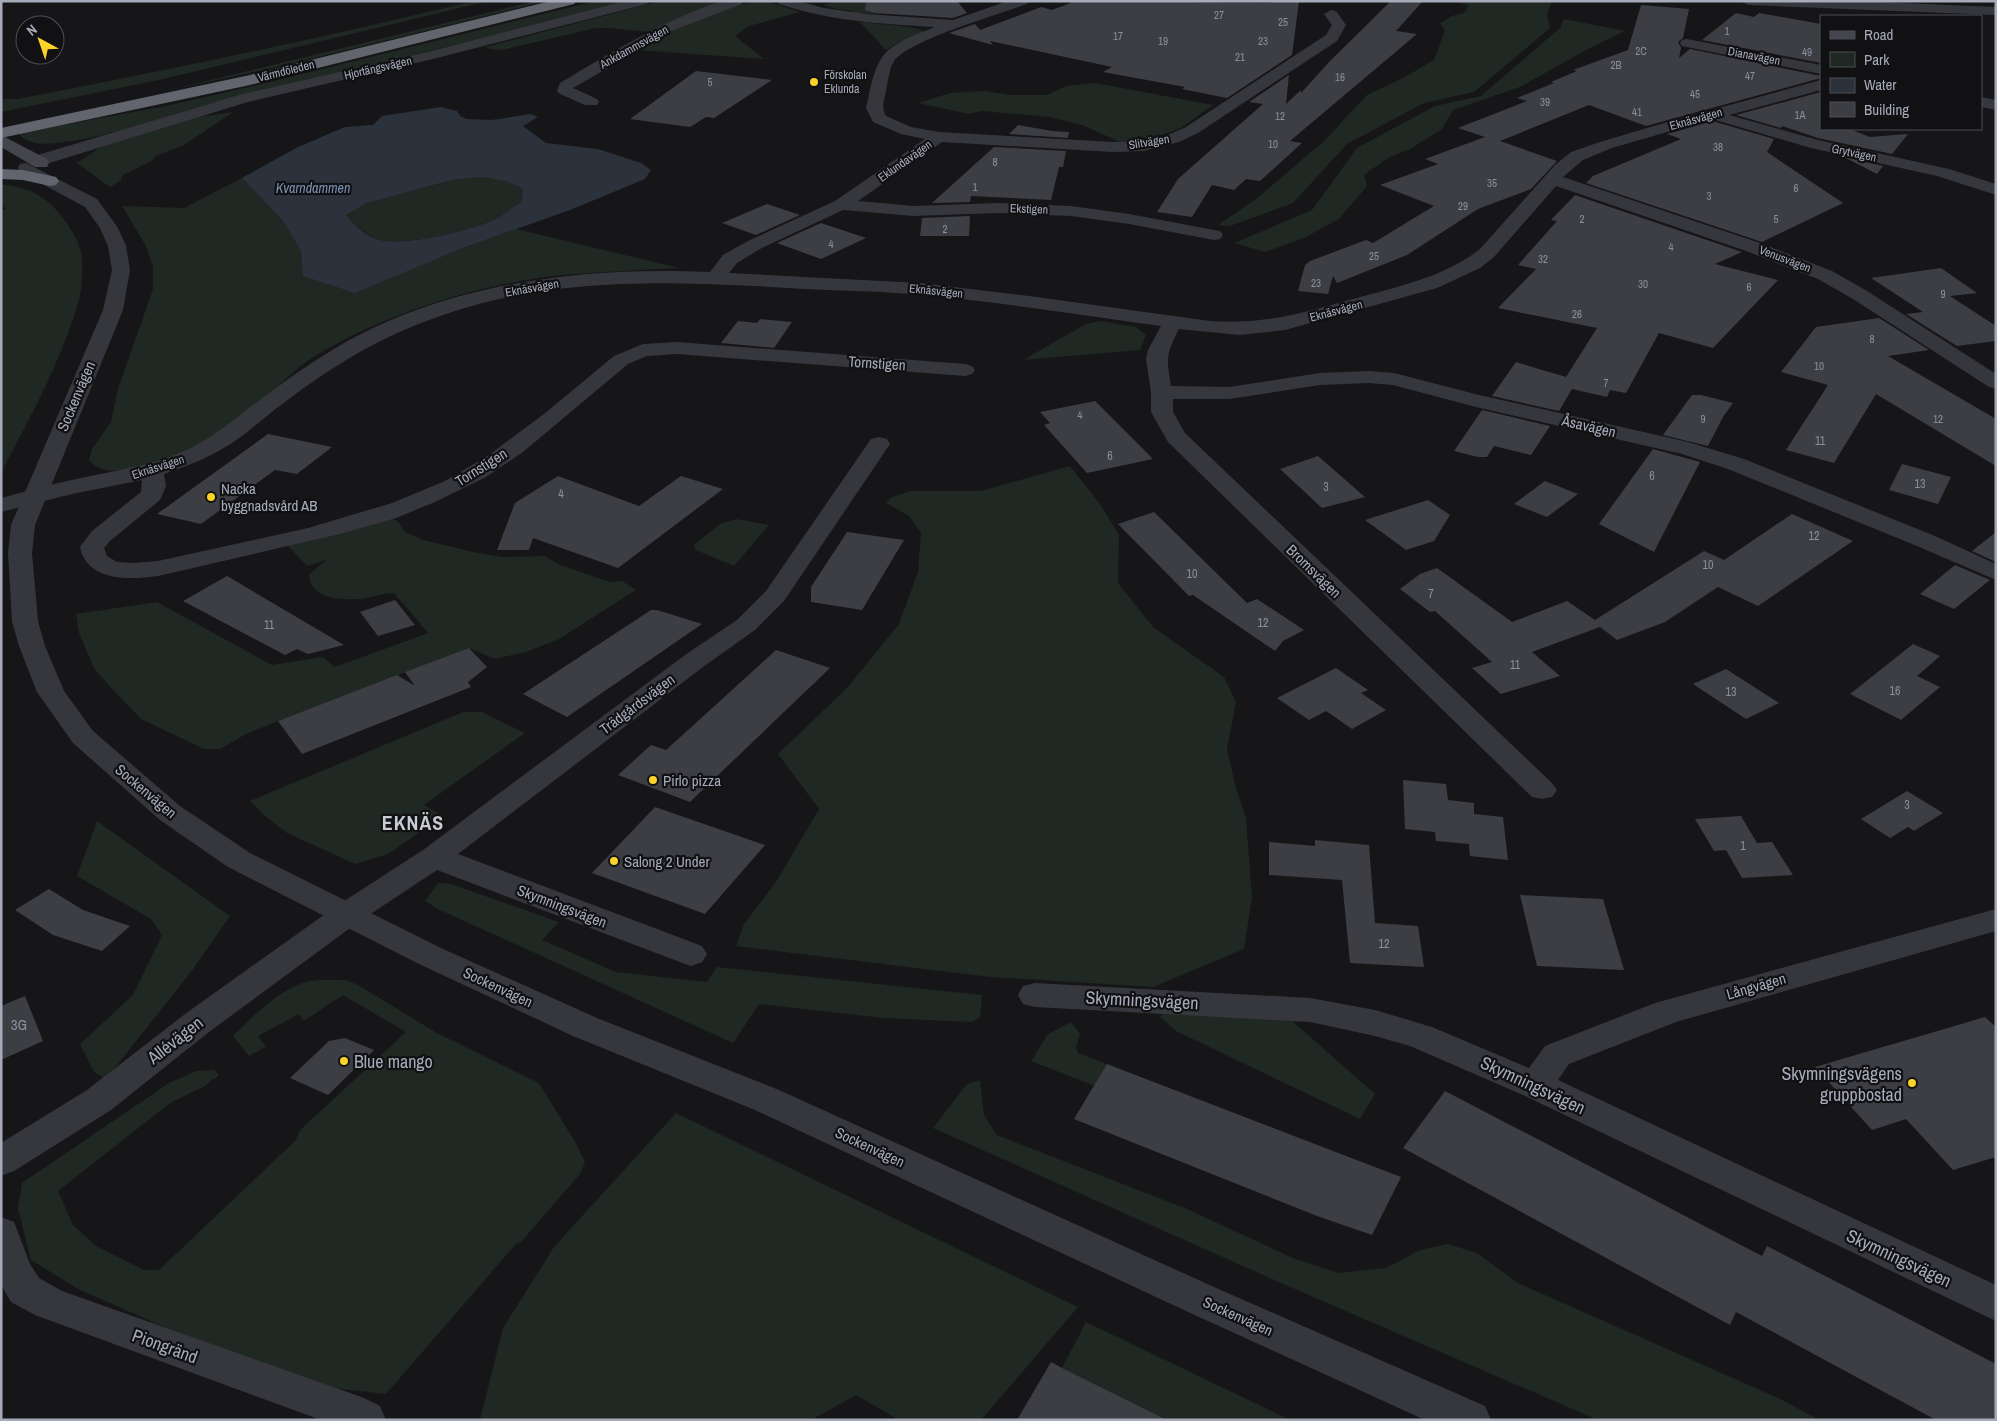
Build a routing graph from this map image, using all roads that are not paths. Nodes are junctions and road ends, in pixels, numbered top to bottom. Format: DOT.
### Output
graph roads {
  1 [pos="516,1"];
  2 [pos="568,1"];
  3 [pos="642,1"];
  4 [pos="737,1"];
  5 [pos="784,1"];
  6 [pos="1022,1"];
  7 [pos="1748,1"];
  8 [pos="1996,11"];
  9 [pos="1931,12"];
  10 [pos="1331,14"];
  11 [pos="956,24"];
  12 [pos="1687,43"];
  13 [pos="1820,70"];
  14 [pos="1820,85"];
  15 [pos="591,102"];
  16 [pos="1982,102"];
  17 [pos="1996,105"];
  18 [pos="1712,114"];
  19 [pos="1,119"];
  20 [pos="1,133"];
  21 [pos="938,137"];
  22 [pos="1,140"];
  23 [pos="1,154"];
  24 [pos="30,163"];
  25 [pos="1,168"];
  26 [pos="1,174"];
  27 [pos="1552,179"];
  28 [pos="50,181"];
  29 [pos="1996,190"];
  30 [pos="90,203"];
  31 [pos="841,205"];
  32 [pos="1214,235"];
  33 [pos="716,278"];
  34 [pos="1173,322"];
  35 [pos="965,370"];
  36 [pos="1996,383"];
  37 [pos="1162,392"];
  38 [pos="879,444"];
  39 [pos="152,471"];
  40 [pos="33,498"];
  41 [pos="1,505"];
  42 [pos="1996,573"];
  43 [pos="1542,790"];
  44 [pos="434,857"];
  45 [pos="346,915"];
  46 [pos="1996,920"];
  47 [pos="691,954"];
  48 [pos="1035,995"];
  49 [pos="1535,1085"];
  50 [pos="1,1161"];
  51 [pos="1,1233"];
  52 [pos="1996,1304"];
  53 [pos="365,1420"];
  54 [pos="1470,1420"];
  1 -- 19 [label="highway, Värmdöleden"];
  2 -- 20 [label="highway, Värmdöleden"];
  3 -- 24 [label="street, Hjortängsvägen"];
  4 -- 15 [label="street, Ankdammsvägen"];
  5 -- 11 [label="street"];
  6 -- 11 [label="street, Eklundavägen"];
  7 -- 9 [label="street"];
  8 -- 9 [label="street"];
  10 -- 21 [label="street, Slitvägen"];
  11 -- 21 [label="street, Eklundavägen"];
  12 -- 13 [label="street, Dianavägen"];
  14 -- 18 [label="street, Eknäsvägen"];
  16 -- 17 [label="street"];
  18 -- 27 [label="street, Eknäsvägen"];
  18 -- 29 [label="street, Grytvägen"];
  21 -- 31 [label="street, Eklundavägen"];
  22 -- 24 [label="main road, Sockenvägen"];
  23 -- 24 [label="main road, Sockenvägen"];
  24 -- 25 [label="highway"];
  24 -- 26 [label="highway"];
  24 -- 28 [label="street, Sockenvägen"];
  24 -- 30 [label="street, Sockenvägen"];
  26 -- 28 [label="highway"];
  27 -- 34 [label="street, Eknäsvägen"];
  27 -- 36 [label="street, Venusvägen"];
  28 -- 30 [label="street, Sockenvägen"];
  30 -- 40 [label="street, Sockenvägen"];
  31 -- 32 [label="street, Ekstigen"];
  31 -- 33 [label="street, Eklundavägen"];
  33 -- 34 [label="street, Eknäsvägen"];
  33 -- 39 [label="street, Eknäsvägen"];
  34 -- 37 [label="street, Bromsvägen"];
  35 -- 39 [label="street, Tornstigen"];
  37 -- 42 [label="street, Åsavägen"];
  37 -- 43 [label="street, Bromsvägen"];
  38 -- 44 [label="street, Trädgårdsvägen"];
  39 -- 40 [label="street, Eknäsvägen"];
  40 -- 41 [label="street, Eknäsvägen"];
  40 -- 45 [label="street, Sockenvägen"];
  44 -- 45 [label="street, Trädgårdsvägen"];
  44 -- 47 [label="street, Skymningsvägen"];
  45 -- 50 [label="street, Allévägen"];
  45 -- 54 [label="street, Sockenvägen"];
  46 -- 49 [label="street, Långvägen"];
  48 -- 49 [label="street, Skymningsvägen"];
  49 -- 52 [label="street, Skymningsvägen"];
  51 -- 53 [label="street, Piongränd"];
}
